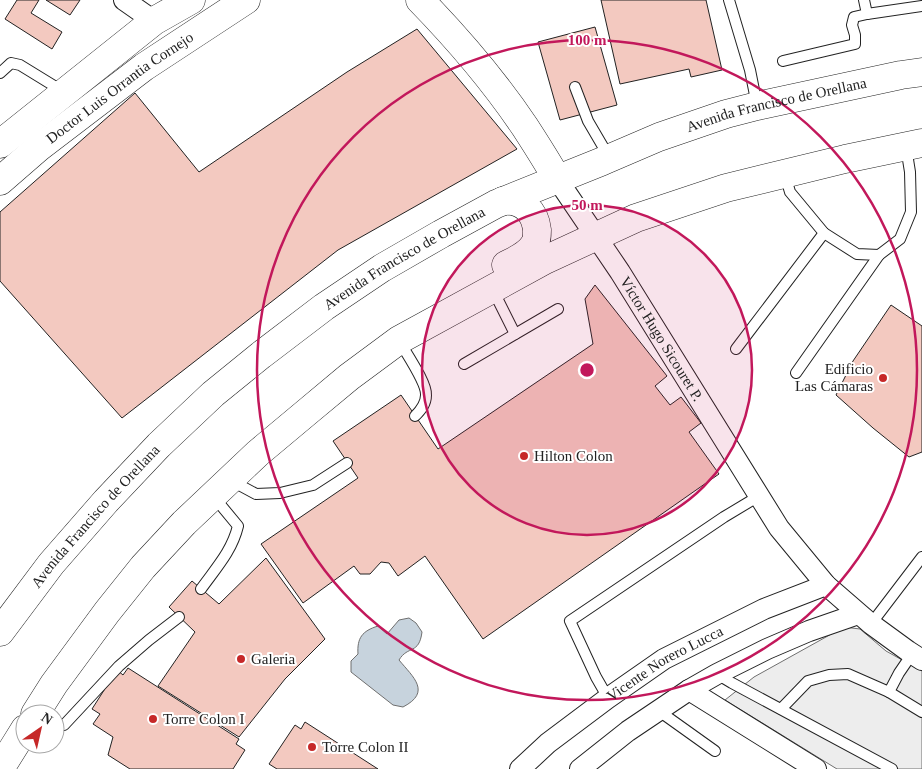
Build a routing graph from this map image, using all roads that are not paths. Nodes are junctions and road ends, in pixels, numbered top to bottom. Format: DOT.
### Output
graph roads {
  1 [pos="124,0"];
  2 [pos="191,0"];
  3 [pos="246,0"];
  4 [pos="420,0"];
  5 [pos="729,0"];
  6 [pos="864,0"];
  7 [pos="922,6"];
  8 [pos="867,14"];
  9 [pos="154,21"];
  10 [pos="783,61"];
  11 [pos="922,72"];
  12 [pos="0,73"];
  13 [pos="575,87"];
  14 [pos="65,92"];
  15 [pos="758,106"];
  16 [pos="5,133"];
  17 [pos="914,144"];
  18 [pos="38,148"];
  19 [pos="610,158"];
  20 [pos="785,174"];
  21 [pos="557,179"];
  22 [pos="0,181"];
  23 [pos="503,201"];
  24 [pos="824,234"];
  25 [pos="596,237"];
  26 [pos="879,255"];
  27 [pos="493,289"];
  28 [pos="558,309"];
  29 [pos="515,334"];
  30 [pos="399,340"];
  31 [pos="736,349"];
  32 [pos="464,364"];
  33 [pos="796,373"];
  34 [pos="415,416"];
  35 [pos="347,463"];
  36 [pos="221,488"];
  37 [pos="759,496"];
  38 [pos="922,557"];
  39 [pos="826,585"];
  40 [pos="201,589"];
  41 [pos="179,617"];
  42 [pos="864,619"];
  43 [pos="0,632"];
  44 [pos="917,657"];
  45 [pos="717,674"];
  46 [pos="689,690"];
  47 [pos="888,692"];
  48 [pos="608,698"];
  49 [pos="41,704"];
  50 [pos="781,709"];
  51 [pos="659,711"];
  52 [pos="922,712"];
  53 [pos="65,724"];
  54 [pos="15,748"];
  55 [pos="715,750"];
  56 [pos="4,768"];
  57 [pos="520,769"];
  58 [pos="580,769"];
  59 [pos="816,769"];
  60 [pos="892,769"];
  1 -- 9 [label="street"];
  2 -- 9 [label="main road, Doctor Luis Orrantia Cornejo"];
  3 -- 18 [label="main road, Doctor Luis Orrantia Cornejo"];
  4 -- 21 [label="main road, Víctor Hugo Sicouret P."];
  5 -- 15 [label="lane"];
  6 -- 8 [label="lane"];
  7 -- 8 [label="lane"];
  8 -- 10 [label="lane"];
  9 -- 14 [label="main road, Doctor Luis Orrantia Cornejo"];
  11 -- 15 [label="main road, Avenida Francisco de Orellana"];
  12 -- 14 [label="lane"];
  13 -- 19 [label="lane"];
  14 -- 16 [label="main road, Doctor Luis Orrantia Cornejo"];
  15 -- 19 [label="main road, Avenida Francisco de Orellana"];
  16 -- 18 [label="street"];
  17 -- 20 [label="main road"];
  17 -- 26 [label="lane"];
  18 -- 22 [label="main road, Doctor Luis Orrantia Cornejo"];
  19 -- 21 [label="main road, Avenida Francisco de Orellana"];
  20 -- 24 [label="lane"];
  20 -- 25 [label="main road"];
  21 -- 23 [label="main road, Avenida Francisco de Orellana"];
  21 -- 25 [label="street, Víctor Hugo Sicouret P."];
  23 -- 30 [label="main road"];
  23 -- 43 [label="main road, Avenida Francisco de Orellana"];
  24 -- 26 [label="lane"];
  24 -- 31 [label="lane"];
  25 -- 27 [label="main road"];
  25 -- 37 [label="street, Víctor Hugo Sicouret P."];
  26 -- 33 [label="lane"];
  27 -- 29 [label="lane"];
  27 -- 30 [label="main road"];
  28 -- 29 [label="lane"];
  29 -- 32 [label="lane"];
  30 -- 34 [label="lane"];
  30 -- 36 [label="main road"];
  35 -- 36 [label="lane"];
  36 -- 40 [label="lane"];
  36 -- 49 [label="main road"];
  37 -- 39 [label="street, Víctor Hugo Sicouret P."];
  37 -- 48 [label="lane"];
  38 -- 42 [label="lane"];
  39 -- 42 [label="street, Víctor Hugo Sicouret P."];
  39 -- 48 [label="street, Vicente Norero Lucca"];
  41 -- 53 [label="lane"];
  42 -- 44 [label="street, Víctor Hugo Sicouret P."];
  42 -- 45 [label="street"];
  44 -- 47 [label="lane"];
  45 -- 46 [label="street"];
  45 -- 50 [label="lane"];
  46 -- 51 [label="street"];
  46 -- 59 [label="street"];
  47 -- 50 [label="lane"];
  47 -- 52 [label="lane"];
  48 -- 57 [label="street, Vicente Norero Lucca"];
  50 -- 60 [label="lane"];
  51 -- 55 [label="lane"];
  51 -- 58 [label="street"];
  54 -- 56 [label="main road"];
}
